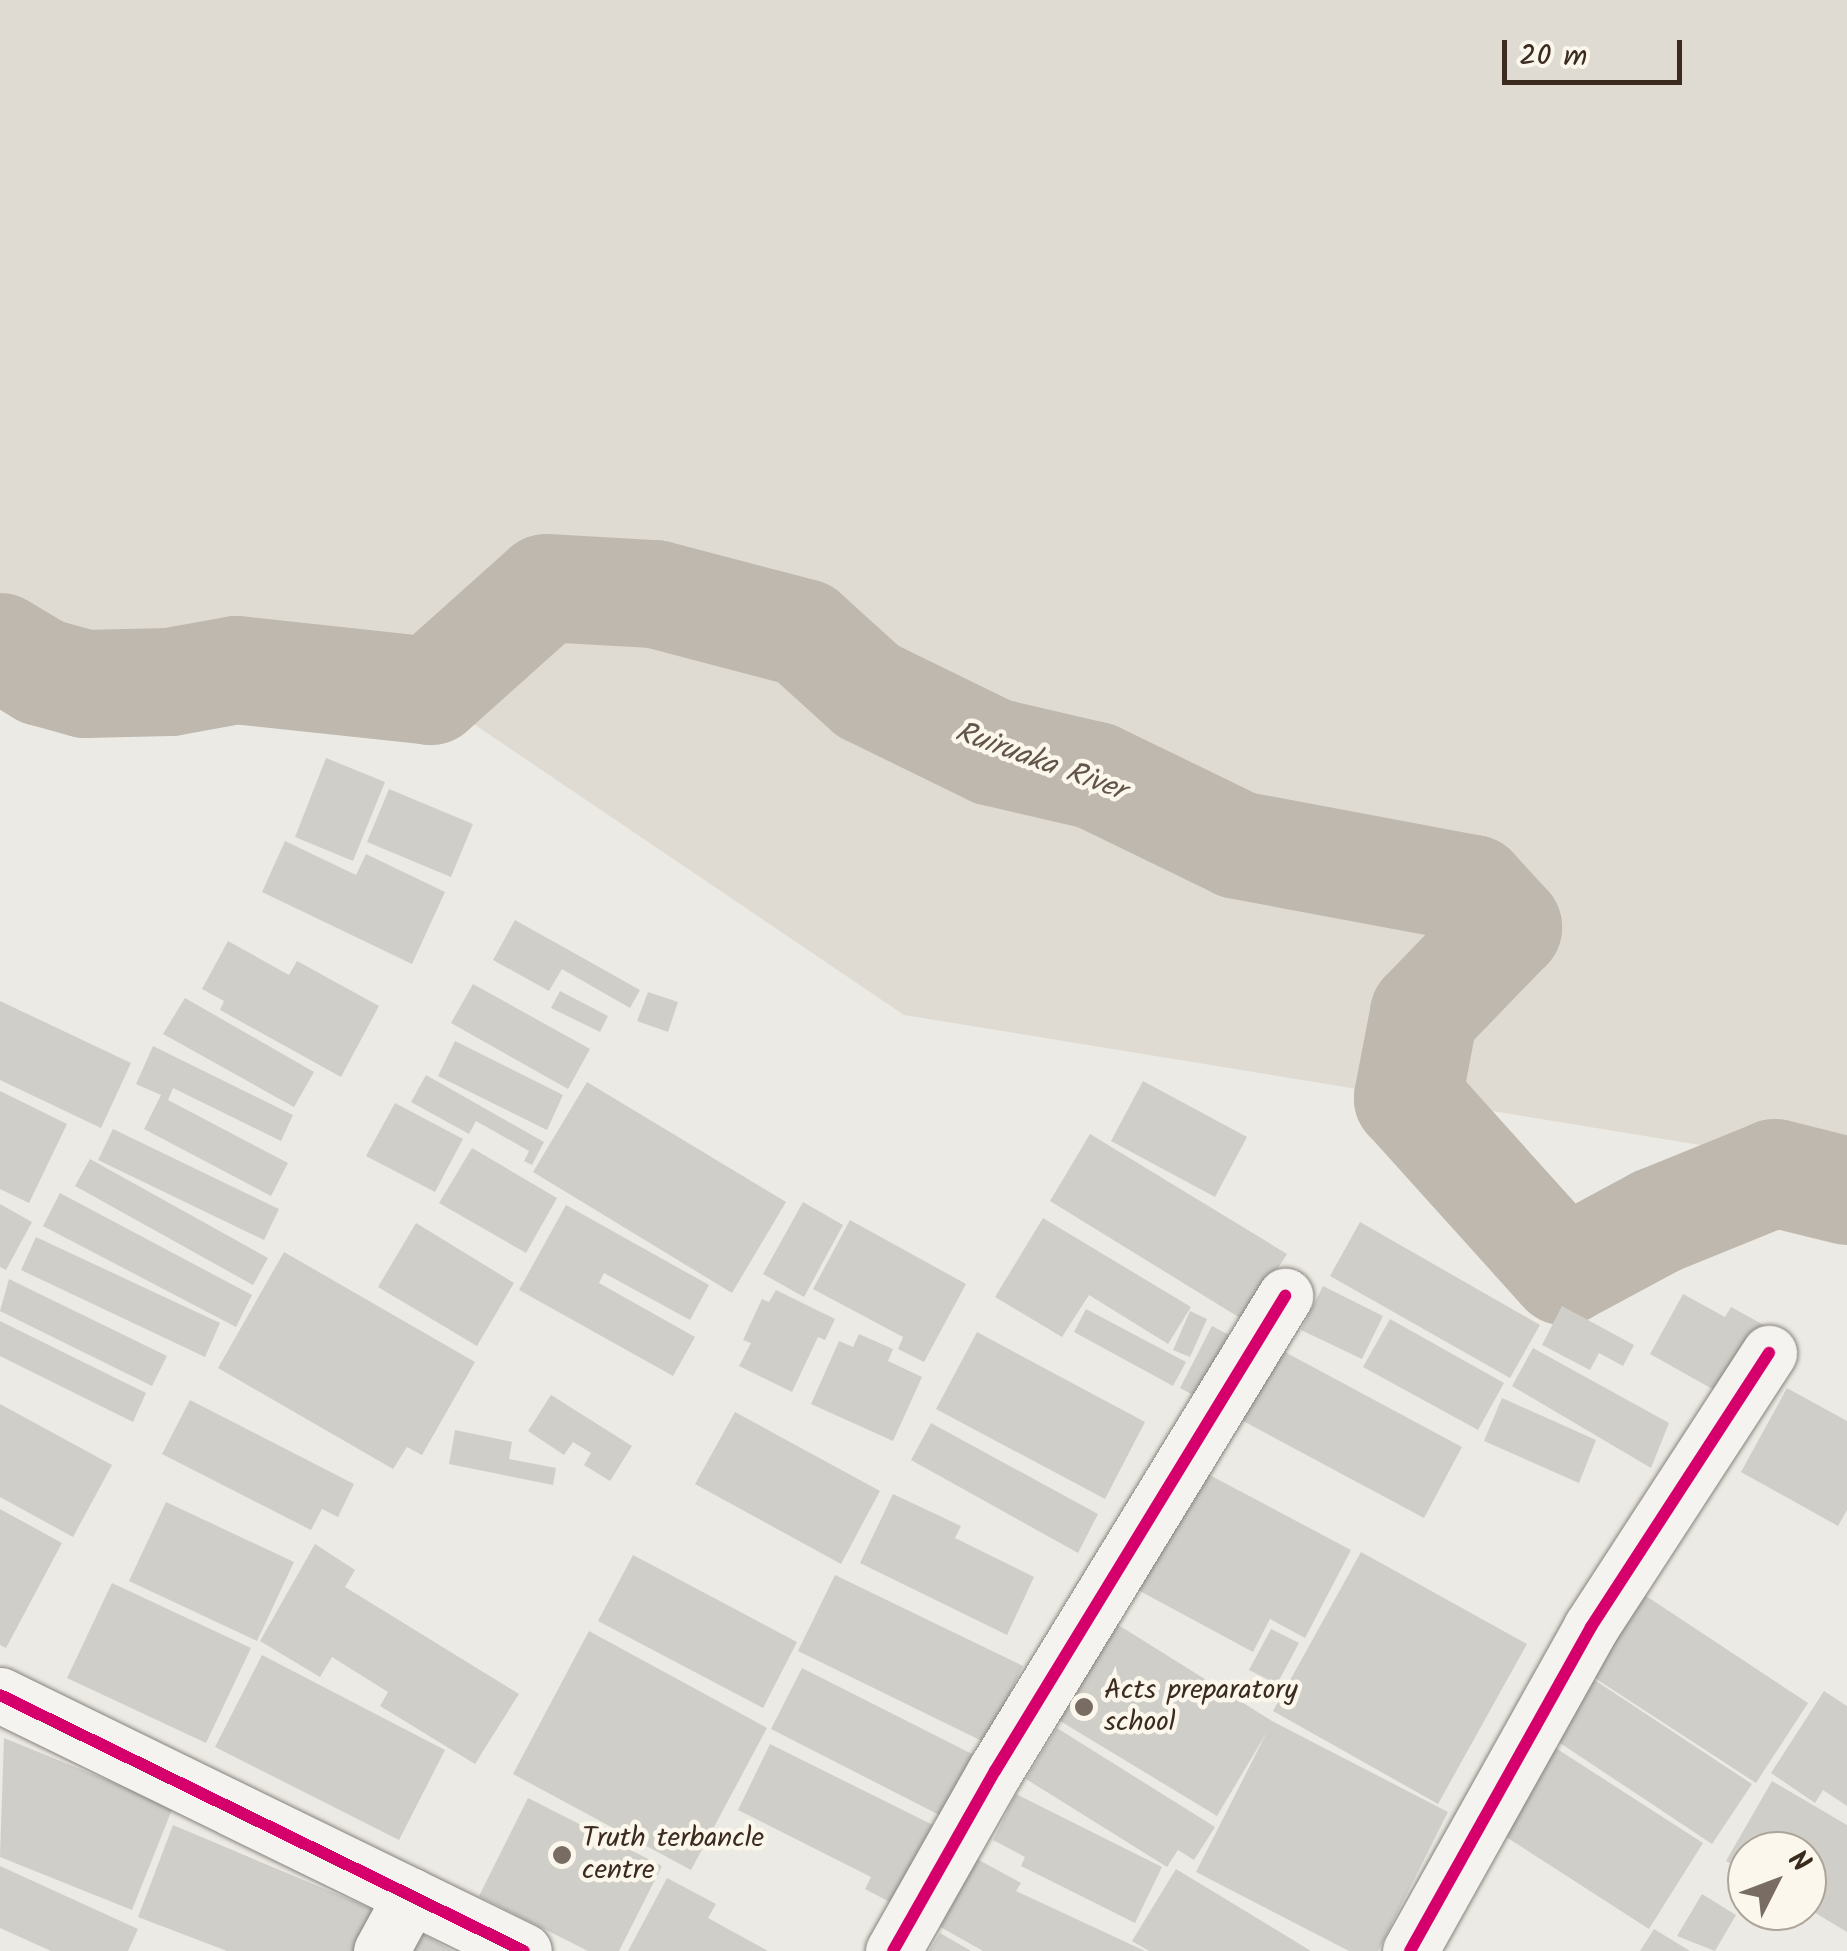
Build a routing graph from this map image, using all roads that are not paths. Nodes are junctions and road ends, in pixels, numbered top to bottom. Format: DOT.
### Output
graph roads {
  1 [pos="1286,1296"];
  2 [pos="1769,1353"];
  3 [pos="6,1713"];
  4 [pos="411,1896"];
  5 [pos="380,1951"];
  6 [pos="524,1951"];
  7 [pos="893,1951"];
  8 [pos="1410,1951"];
  1 -- 7 [label="street"];
  2 -- 8 [label="street"];
  3 -- 4 [label="street"];
  4 -- 5 [label="street"];
  4 -- 6 [label="street"];
}
